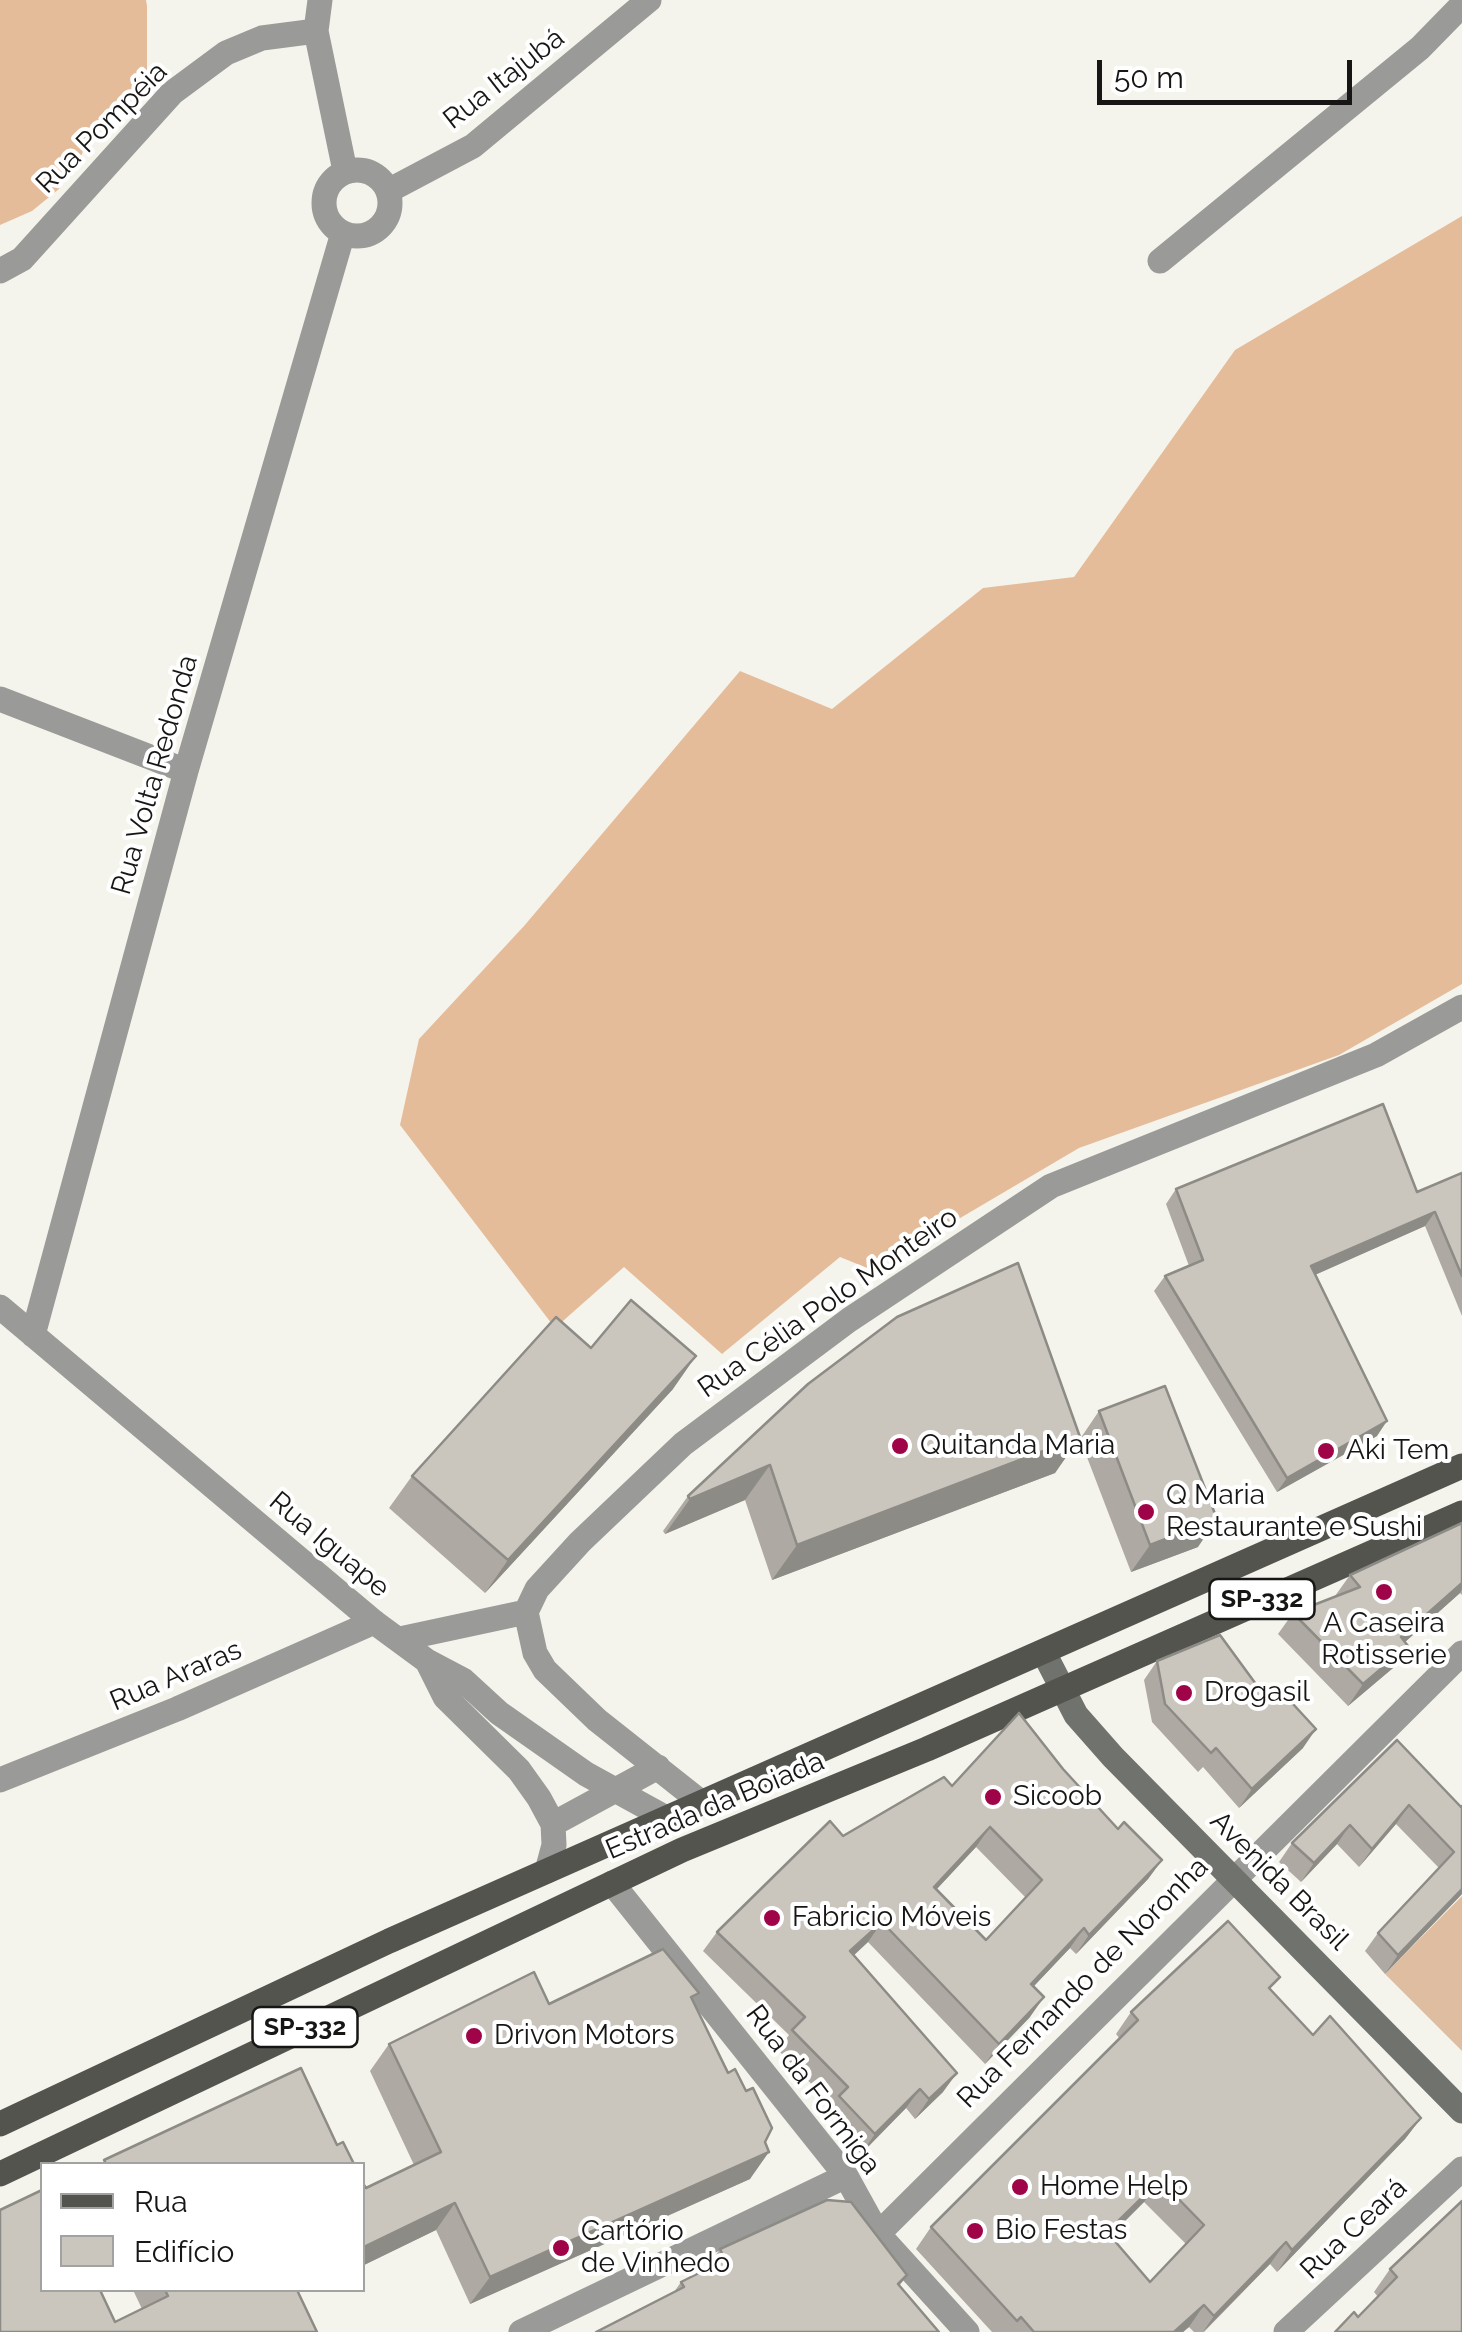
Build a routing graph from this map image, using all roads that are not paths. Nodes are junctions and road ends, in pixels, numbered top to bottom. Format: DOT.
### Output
graph roads {
  1 [pos="320,0"];
  2 [pos="649,0"];
  3 [pos="1462,6"];
  4 [pos="316,32"];
  5 [pos="345,172"];
  6 [pos="388,191"];
  7 [pos="343,233"];
  8 [pos="1160,261"];
  9 [pos="0,271"];
  10 [pos="0,699"];
  11 [pos="186,771"];
  12 [pos="1462,1007"];
  13 [pos="0,1307"];
  14 [pos="33,1335"];
  15 [pos="1462,1466"];
  16 [pos="1462,1512"];
  17 [pos="526,1612"];
  18 [pos="374,1622"];
  19 [pos="400,1639"];
  20 [pos="1462,1652"];
  21 [pos="1044,1653"];
  22 [pos="426,1661"];
  23 [pos="1063,1687"];
  24 [pos="658,1767"];
  25 [pos="0,1780"];
  26 [pos="614,1792"];
  27 [pos="702,1803"];
  28 [pos="668,1819"];
  29 [pos="553,1824"];
  30 [pos="547,1871"];
  31 [pos="1233,1876"];
  32 [pos="612,1883"];
  33 [pos="1462,2111"];
  34 [pos="0,2124"];
  35 [pos="1462,2169"];
  36 [pos="0,2174"];
  37 [pos="846,2176"];
  38 [pos="878,2234"];
  39 [pos="521,2332"];
  40 [pos="967,2332"];
  41 [pos="1286,2332"];
  1 -- 4 [label="street"];
  2 -- 6 [label="street, Rua Itajubá"];
  3 -- 8 [label="street"];
  4 -- 5 [label="street"];
  4 -- 9 [label="street, Rua Pompéia"];
  5 -- 6 [label="street"];
  5 -- 7 [label="street"];
  6 -- 7 [label="street"];
  7 -- 11 [label="street, Rua Volta Redonda"];
  10 -- 11 [label="street"];
  11 -- 14 [label="street, Rua Volta Redonda"];
  12 -- 17 [label="street, Rua Célia Polo Monteiro"];
  13 -- 14 [label="street, Rua Iguape"];
  14 -- 18 [label="street, Rua Iguape"];
  15 -- 21 [label="main road, Estrada da Boiada / SP-332"];
  16 -- 23 [label="main road, Estrada da Boiada / SP-332"];
  17 -- 19 [label="street"];
  17 -- 24 [label="street"];
  18 -- 19 [label="street, Rua Iguape"];
  18 -- 25 [label="street, Rua Araras"];
  19 -- 22 [label="street, Rua Iguape"];
  20 -- 31 [label="street, Rua Fernando de Noronha"];
  21 -- 23 [label="street, Avenida Brasil"];
  21 -- 27 [label="main road, Estrada da Boiada / SP-332"];
  22 -- 26 [label="street"];
  22 -- 29 [label="street, Rua Iguape"];
  23 -- 31 [label="street, Avenida Brasil"];
  23 -- 32 [label="main road, Estrada da Boiada / SP-332"];
  24 -- 26 [label="street"];
  24 -- 27 [label="street"];
  26 -- 28 [label="street"];
  26 -- 29 [label="street"];
  27 -- 28 [label="main road, Estrada da Boiada / SP-332"];
  28 -- 30 [label="main road, Estrada da Boiada / SP-332"];
  29 -- 30 [label="street"];
  30 -- 34 [label="main road, Estrada da Boiada / SP-332"];
  31 -- 33 [label="street, Avenida Brasil"];
  31 -- 38 [label="street, Rua Fernando de Noronha"];
  32 -- 36 [label="main road, Estrada da Boiada / SP-332"];
  32 -- 37 [label="street, Rua da Formiga"];
  35 -- 41 [label="street, Rua Ceará"];
  37 -- 38 [label="street, Rua da Formiga"];
  37 -- 39 [label="street"];
  38 -- 40 [label="street, Rua da Formiga"];
}
